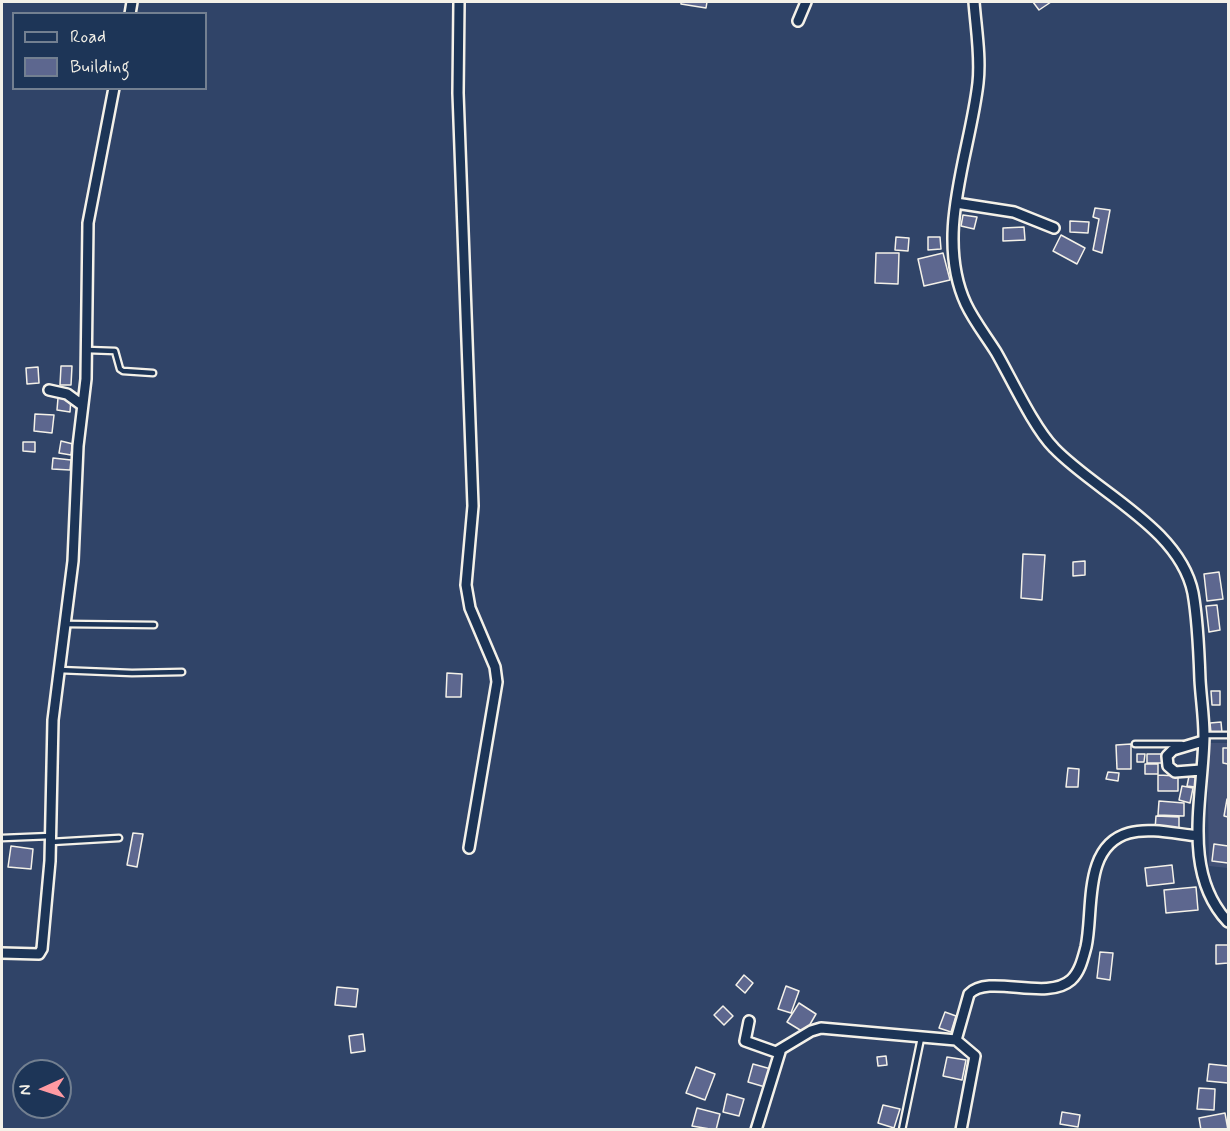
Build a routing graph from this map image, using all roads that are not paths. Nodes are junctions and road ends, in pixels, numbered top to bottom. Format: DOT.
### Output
graph roads {
  1 [pos="459,2"];
  2 [pos="806,2"];
  3 [pos="974,2"];
  4 [pos="798,21"];
  5 [pos="114,90"];
  6 [pos="956,203"];
  7 [pos="1054,228"];
  8 [pos="86,350"];
  9 [pos="153,373"];
  10 [pos="49,390"];
  11 [pos="82,405"];
  12 [pos="65,624"];
  13 [pos="154,625"];
  14 [pos="59,670"];
  15 [pos="182,672"];
  16 [pos="1228,735"];
  17 [pos="1204,738"];
  18 [pos="1135,744"];
  19 [pos="1187,745"];
  20 [pos="1201,770"];
  21 [pos="1198,836"];
  22 [pos="2,838"];
  23 [pos="119,838"];
  24 [pos="51,839"];
  25 [pos="469,848"];
  26 [pos="1228,922"];
  27 [pos="2,953"];
  28 [pos="749,1021"];
  29 [pos="921,1038"];
  30 [pos="956,1040"];
  31 [pos="780,1052"];
  32 [pos="756,1130"];
  33 [pos="902,1130"];
  34 [pos="961,1130"];
  1 -- 25 [label="street"];
  2 -- 4 [label="street"];
  3 -- 6 [label="street"];
  5 -- 8 [label="street"];
  6 -- 7 [label="street"];
  6 -- 17 [label="street"];
  8 -- 9 [label="lane"];
  8 -- 11 [label="street"];
  10 -- 11 [label="street"];
  11 -- 12 [label="street"];
  12 -- 13 [label="lane"];
  12 -- 14 [label="street"];
  14 -- 15 [label="lane"];
  14 -- 24 [label="street"];
  16 -- 17 [label="lane"];
  17 -- 19 [label="street"];
  17 -- 20 [label="street"];
  18 -- 19 [label="lane"];
  19 -- 20 [label="street"];
  20 -- 21 [label="street"];
  21 -- 26 [label="street"];
  21 -- 30 [label="street"];
  22 -- 24 [label="lane"];
  23 -- 24 [label="lane"];
  24 -- 27 [label="street"];
  28 -- 31 [label="street"];
  29 -- 30 [label="street"];
  29 -- 31 [label="street"];
  29 -- 33 [label="lane"];
  30 -- 34 [label="street"];
  31 -- 32 [label="street"];
}
